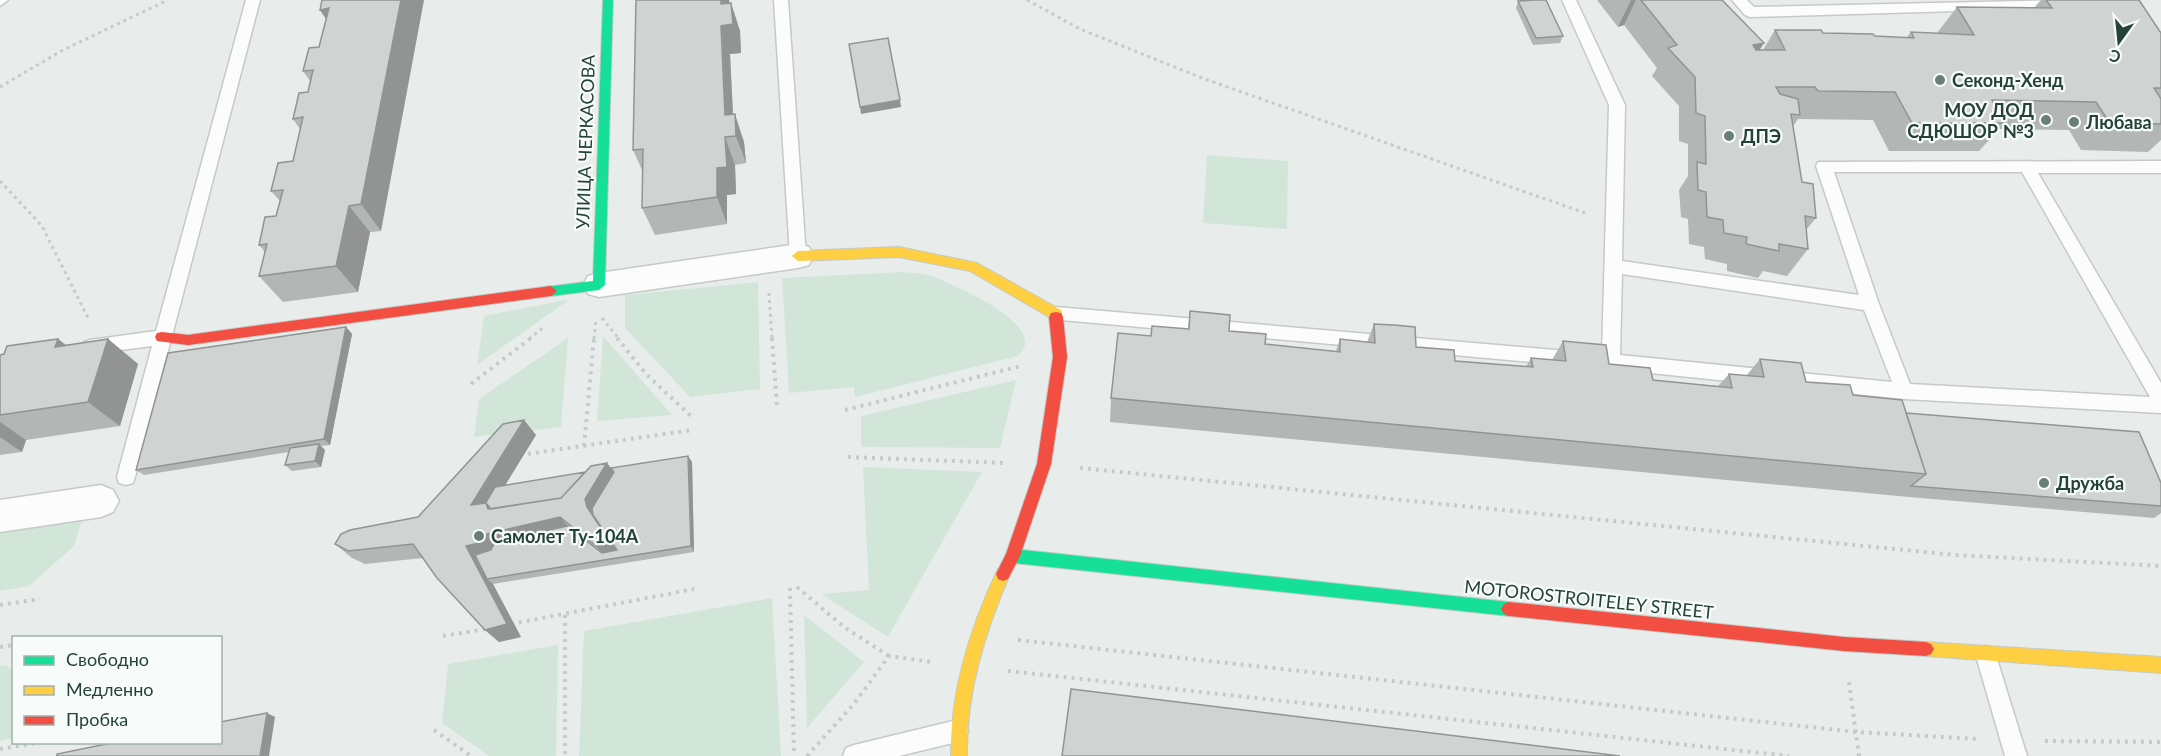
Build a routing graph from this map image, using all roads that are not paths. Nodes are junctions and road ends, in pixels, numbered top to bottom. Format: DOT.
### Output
graph roads {
  1 [pos="253,0"];
  2 [pos="608,0"];
  3 [pos="781,0"];
  4 [pos="1569,0"];
  5 [pos="1740,0"];
  6 [pos="2077,3"];
  7 [pos="2161,166"];
  8 [pos="2026,167"];
  9 [pos="798,256"];
  10 [pos="1612,266"];
  11 [pos="599,285"];
  12 [pos="1870,304"];
  13 [pos="1056,314"];
  14 [pos="162,337"];
  15 [pos="68,351"];
  16 [pos="1611,362"];
  17 [pos="1904,391"];
  18 [pos="2161,400"];
  19 [pos="2161,405"];
  20 [pos="114,489"];
  21 [pos="0,516"];
  22 [pos="1013,556"];
  23 [pos="1986,656"];
  24 [pos="2161,665"];
  25 [pos="957,731"];
  26 [pos="2014,748"];
  27 [pos="854,756"];
  28 [pos="959,756"];
  1 -- 14 [label="lane"];
  2 -- 11 [label="street, УЛИЦА ЧЕРКАСОВА"];
  3 -- 9 [label="lane"];
  4 -- 10 [label="lane"];
  5 -- 6 [label="lane"];
  7 -- 8 [label="lane"];
  8 -- 12 [label="lane"];
  8 -- 18 [label="lane"];
  9 -- 11 [label="street"];
  9 -- 13 [label="street"];
  10 -- 12 [label="lane"];
  10 -- 16 [label="lane"];
  11 -- 14 [label="street"];
  12 -- 17 [label="lane"];
  13 -- 16 [label="lane"];
  13 -- 22 [label="street"];
  14 -- 15 [label="lane"];
  14 -- 20 [label="lane"];
  16 -- 17 [label="lane"];
  17 -- 19 [label="lane"];
  20 -- 21 [label="street"];
  22 -- 23 [label="street, MOTOROSTROITELEY STREET"];
  22 -- 25 [label="street"];
  23 -- 24 [label="street, MOTOROSTROITELEY STREET"];
  23 -- 26 [label="lane"];
  25 -- 27 [label="lane"];
  25 -- 28 [label="street"];
}
